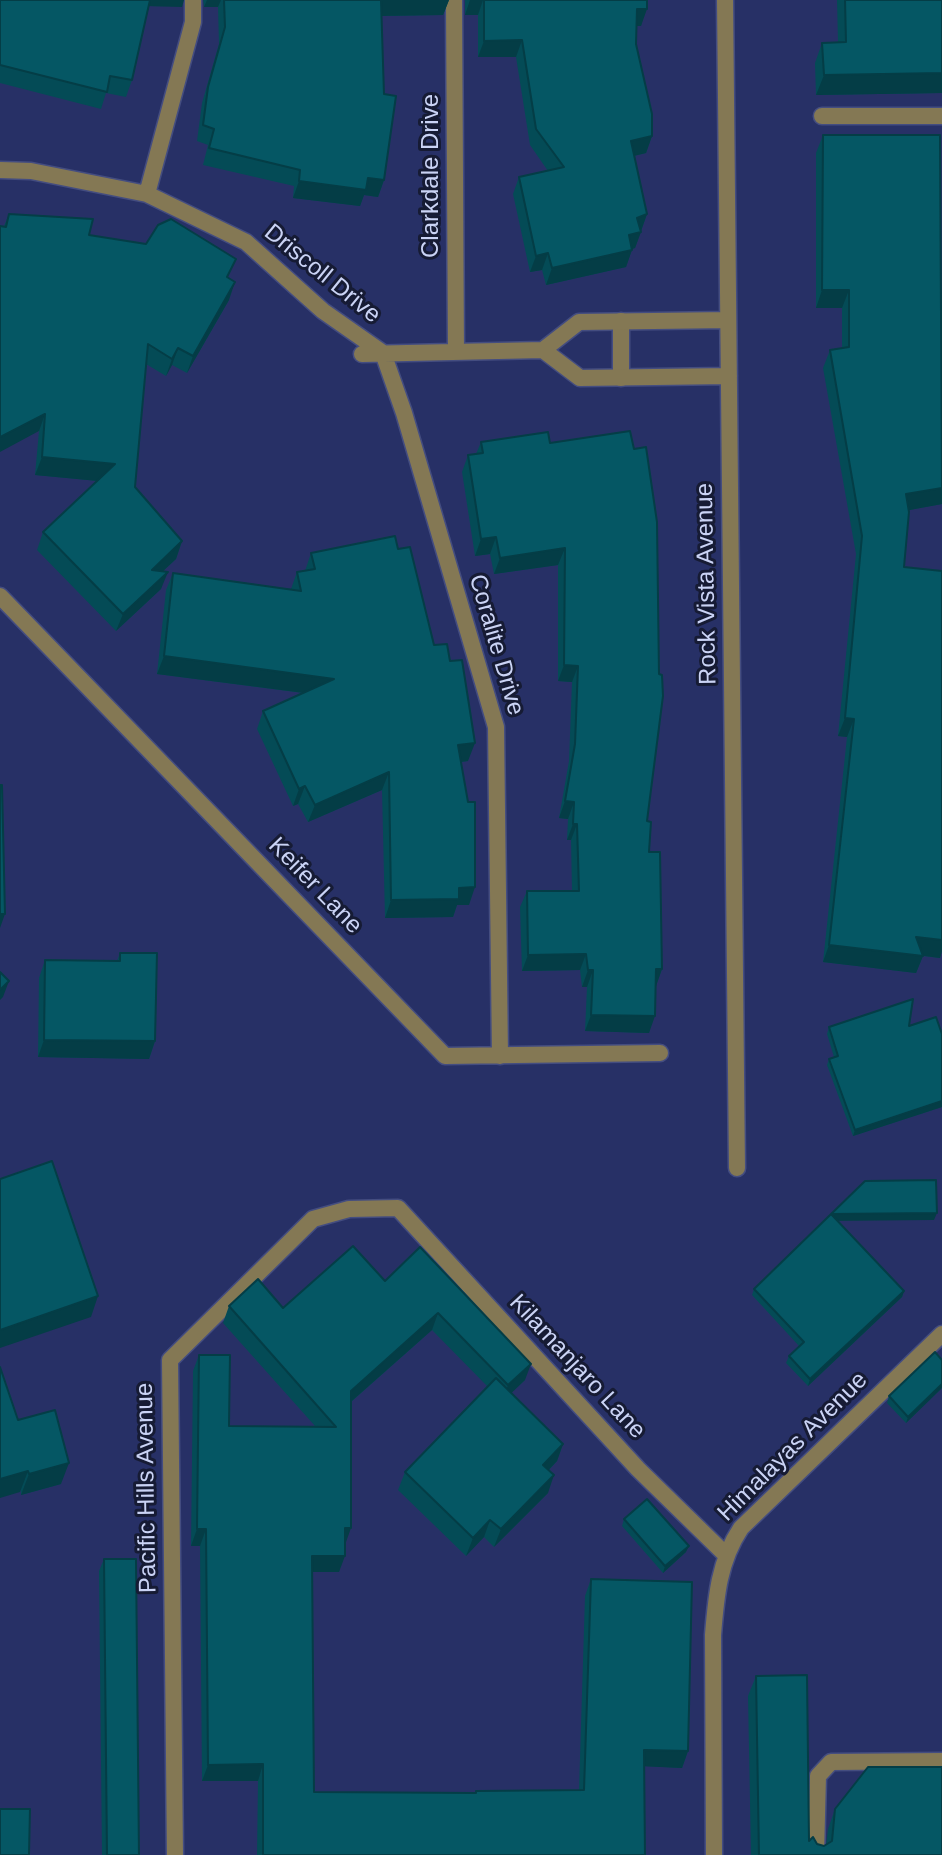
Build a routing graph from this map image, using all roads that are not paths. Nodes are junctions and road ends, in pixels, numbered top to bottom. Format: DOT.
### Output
graph roads {
  1 [pos="193,0"];
  2 [pos="454,0"];
  3 [pos="725,0"];
  4 [pos="822,116"];
  5 [pos="942,116"];
  6 [pos="0,170"];
  7 [pos="147,194"];
  8 [pos="728,320"];
  9 [pos="621,321"];
  10 [pos="543,350"];
  11 [pos="456,352"];
  12 [pos="383,353"];
  13 [pos="362,354"];
  14 [pos="729,376"];
  15 [pos="621,378"];
  16 [pos="0,596"];
  17 [pos="660,1053"];
  18 [pos="500,1056"];
  19 [pos="737,1168"];
  20 [pos="398,1208"];
  21 [pos="942,1334"];
  22 [pos="726,1555"];
  23 [pos="942,1761"];
  24 [pos="175,1855"];
  25 [pos="714,1855"];
  26 [pos="816,1855"];
  1 -- 7 [label="street"];
  2 -- 11 [label="street, Clarkdale Drive"];
  3 -- 8 [label="street, Rock Vista Avenue"];
  4 -- 5 [label="street"];
  6 -- 7 [label="street, Driscoll Drive"];
  7 -- 12 [label="street, Driscoll Drive"];
  8 -- 9 [label="street"];
  8 -- 14 [label="street, Rock Vista Avenue"];
  9 -- 10 [label="street"];
  9 -- 15 [label="street"];
  10 -- 11 [label="street"];
  10 -- 15 [label="street"];
  11 -- 12 [label="street"];
  12 -- 13 [label="street"];
  12 -- 18 [label="street, Coralite Drive"];
  14 -- 15 [label="street"];
  14 -- 19 [label="street, Rock Vista Avenue"];
  16 -- 18 [label="street, Keifer Lane"];
  17 -- 18 [label="street, Keifer Lane"];
  20 -- 22 [label="street, Kilamanjaro Lane"];
  20 -- 24 [label="street, Pacific Hills Avenue"];
  21 -- 22 [label="street, Himalayas Avenue"];
  22 -- 25 [label="street, Himalayas Avenue"];
  23 -- 26 [label="street"];
}
